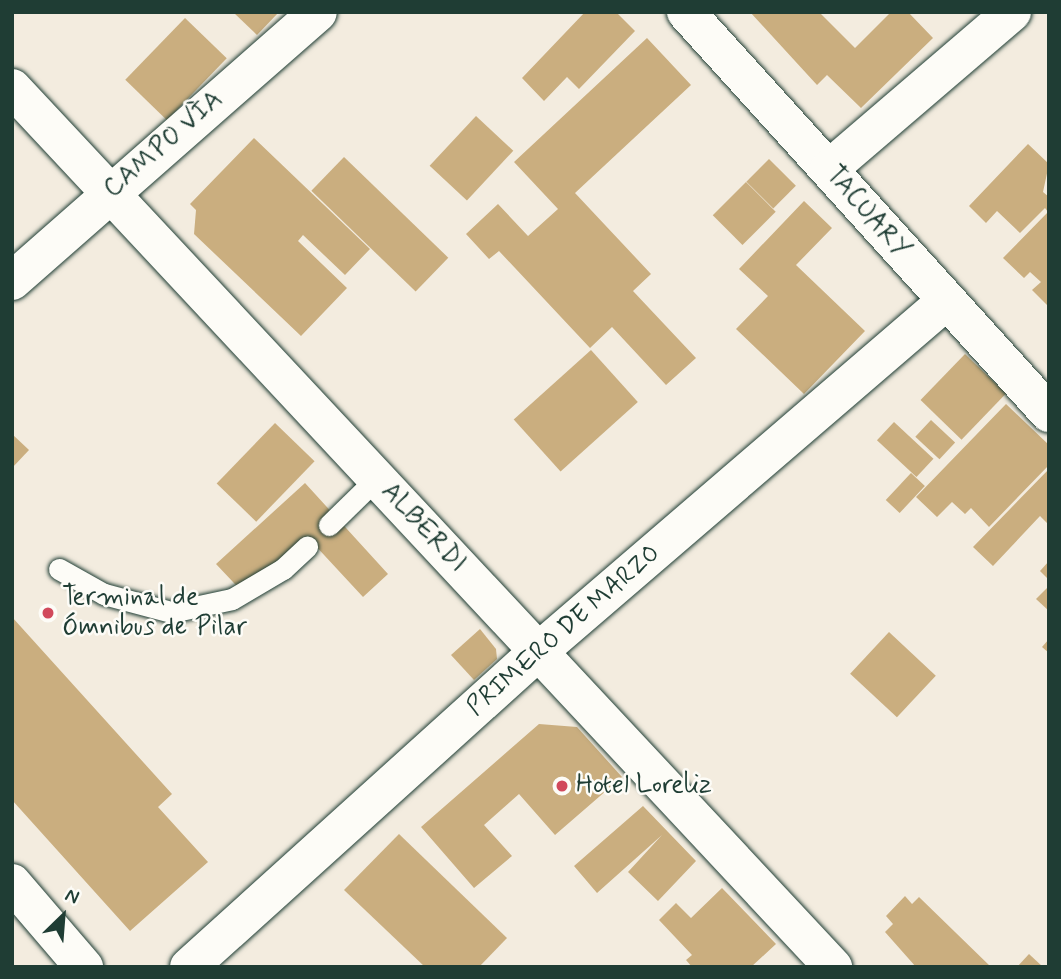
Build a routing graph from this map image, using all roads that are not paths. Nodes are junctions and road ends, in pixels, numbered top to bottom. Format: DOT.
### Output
graph roads {
  1 [pos="318,12"];
  2 [pos="686,12"];
  3 [pos="1012,12"];
  4 [pos="12,88"];
  5 [pos="829,169"];
  6 [pos="111,190"];
  7 [pos="12,281"];
  8 [pos="945,302"];
  9 [pos="1049,412"];
  10 [pos="377,478"];
  11 [pos="329,525"];
  12 [pos="307,547"];
  13 [pos="59,569"];
  14 [pos="538,652"];
  15 [pos="12,883"];
  16 [pos="83,967"];
  17 [pos="189,967"];
  18 [pos="833,967"];
  1 -- 6 [label="street, CAMPO VÌA"];
  2 -- 5 [label="street, TACUARY"];
  3 -- 5 [label="street"];
  4 -- 6 [label="street, ALBERDI"];
  5 -- 8 [label="street, TACUARY"];
  6 -- 7 [label="street, CAMPO VÌA"];
  6 -- 10 [label="street, ALBERDI"];
  8 -- 9 [label="street, TACUARY"];
  8 -- 14 [label="street, PRIMERO DE MARZO"];
  10 -- 11 [label="lane"];
  10 -- 14 [label="street, ALBERDI"];
  12 -- 13 [label="lane"];
  14 -- 17 [label="street, PRIMERO DE MARZO"];
  14 -- 18 [label="street, ALBERDI"];
  15 -- 16 [label="street"];
}
